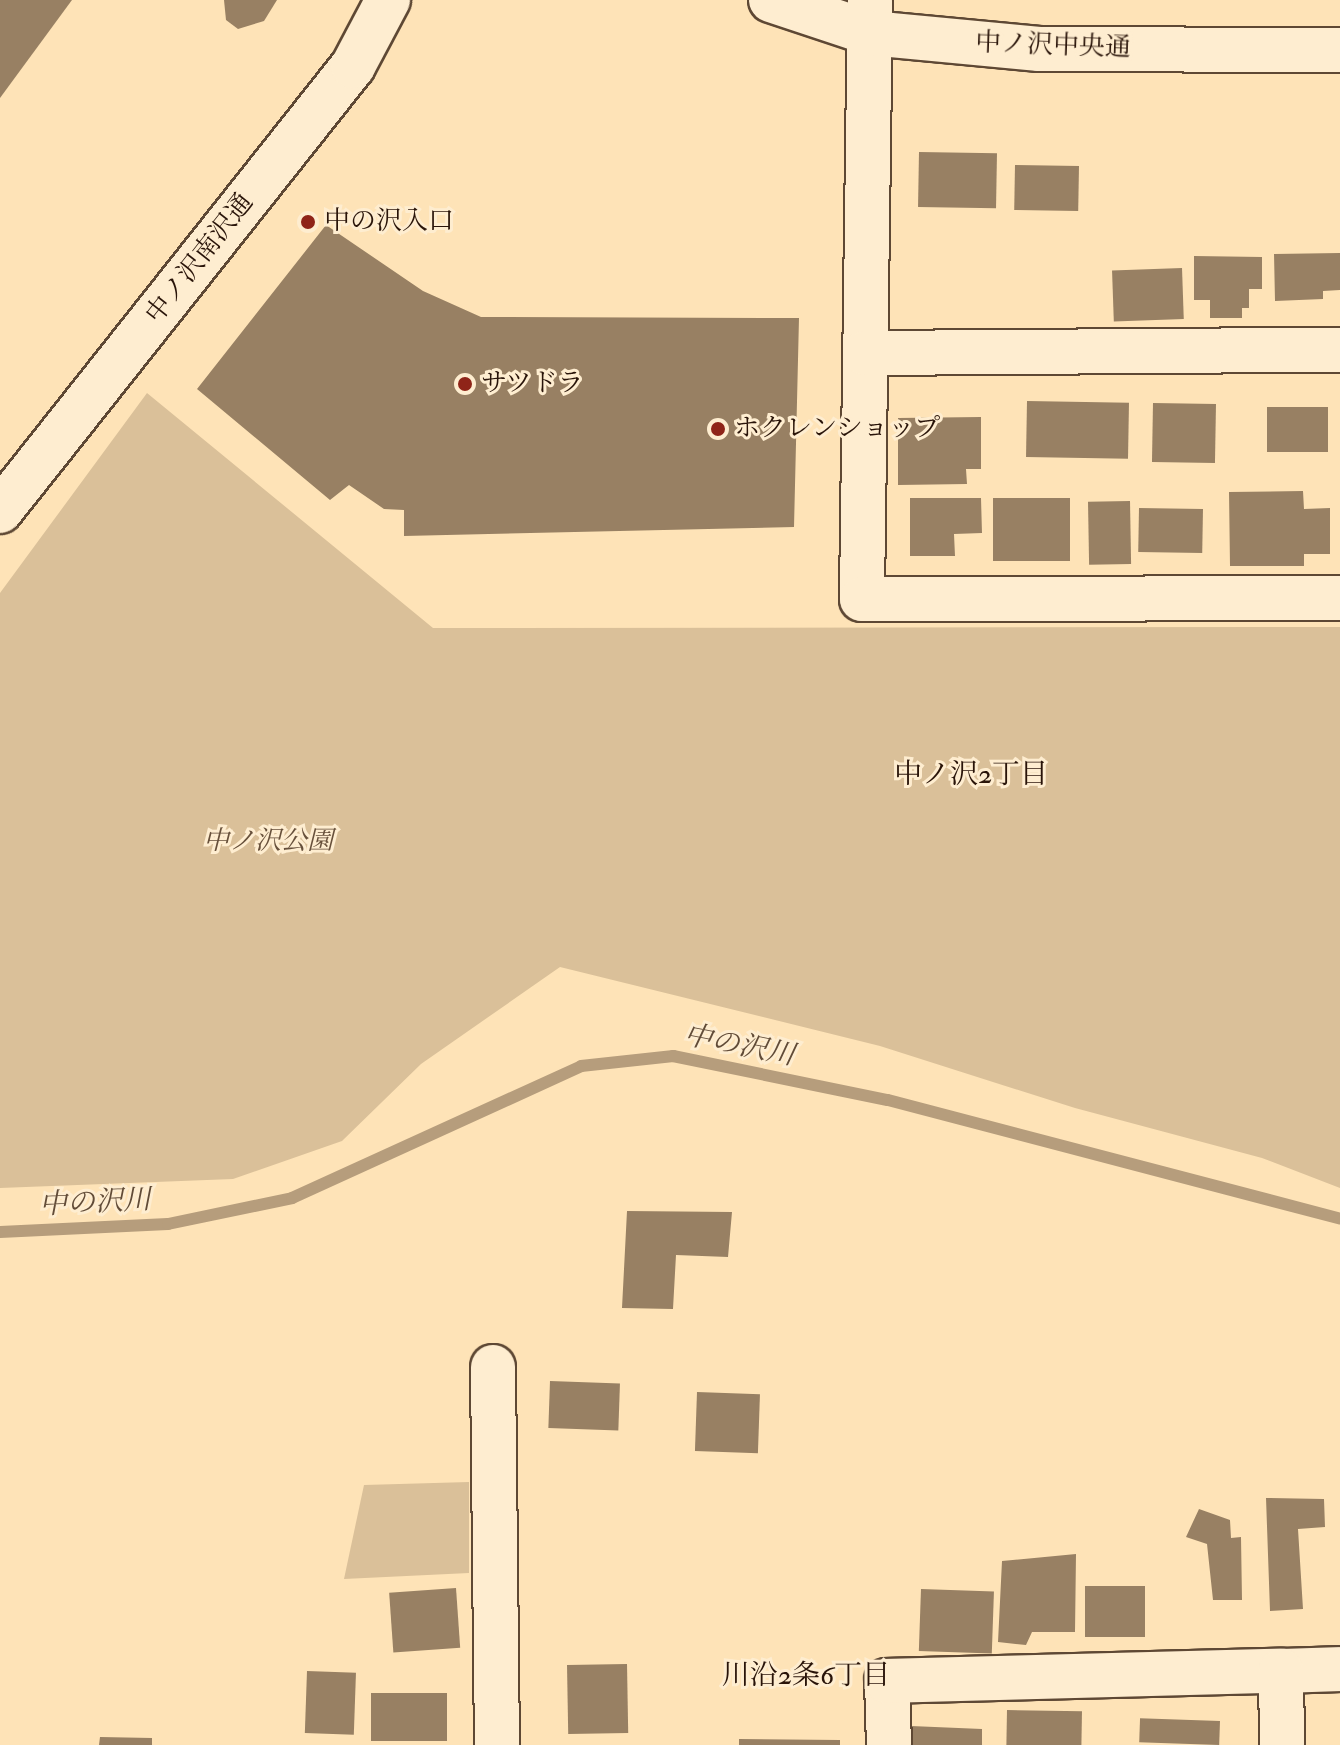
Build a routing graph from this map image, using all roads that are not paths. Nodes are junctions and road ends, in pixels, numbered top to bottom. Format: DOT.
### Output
graph roads {
  1 [pos="388,0"];
  2 [pos="771,0"];
  3 [pos="870,17"];
  4 [pos="1340,50"];
  5 [pos="1340,350"];
  6 [pos="865,353"];
  7 [pos="0,511"];
  8 [pos="1340,598"];
  9 [pos="493,1367"];
  10 [pos="1340,1669"];
  11 [pos="1281,1671"];
  12 [pos="497,1745"];
  13 [pos="889,1745"];
  14 [pos="1282,1745"];
  1 -- 7 [label="street, 中ノ沢南沢通"];
  2 -- 3 [label="street, 中ノ沢中央通"];
  3 -- 4 [label="street, 中ノ沢中央通"];
  3 -- 6 [label="street"];
  5 -- 6 [label="street"];
  6 -- 8 [label="street"];
  9 -- 12 [label="street"];
  10 -- 11 [label="street"];
  11 -- 13 [label="street"];
  11 -- 14 [label="street"];
}
